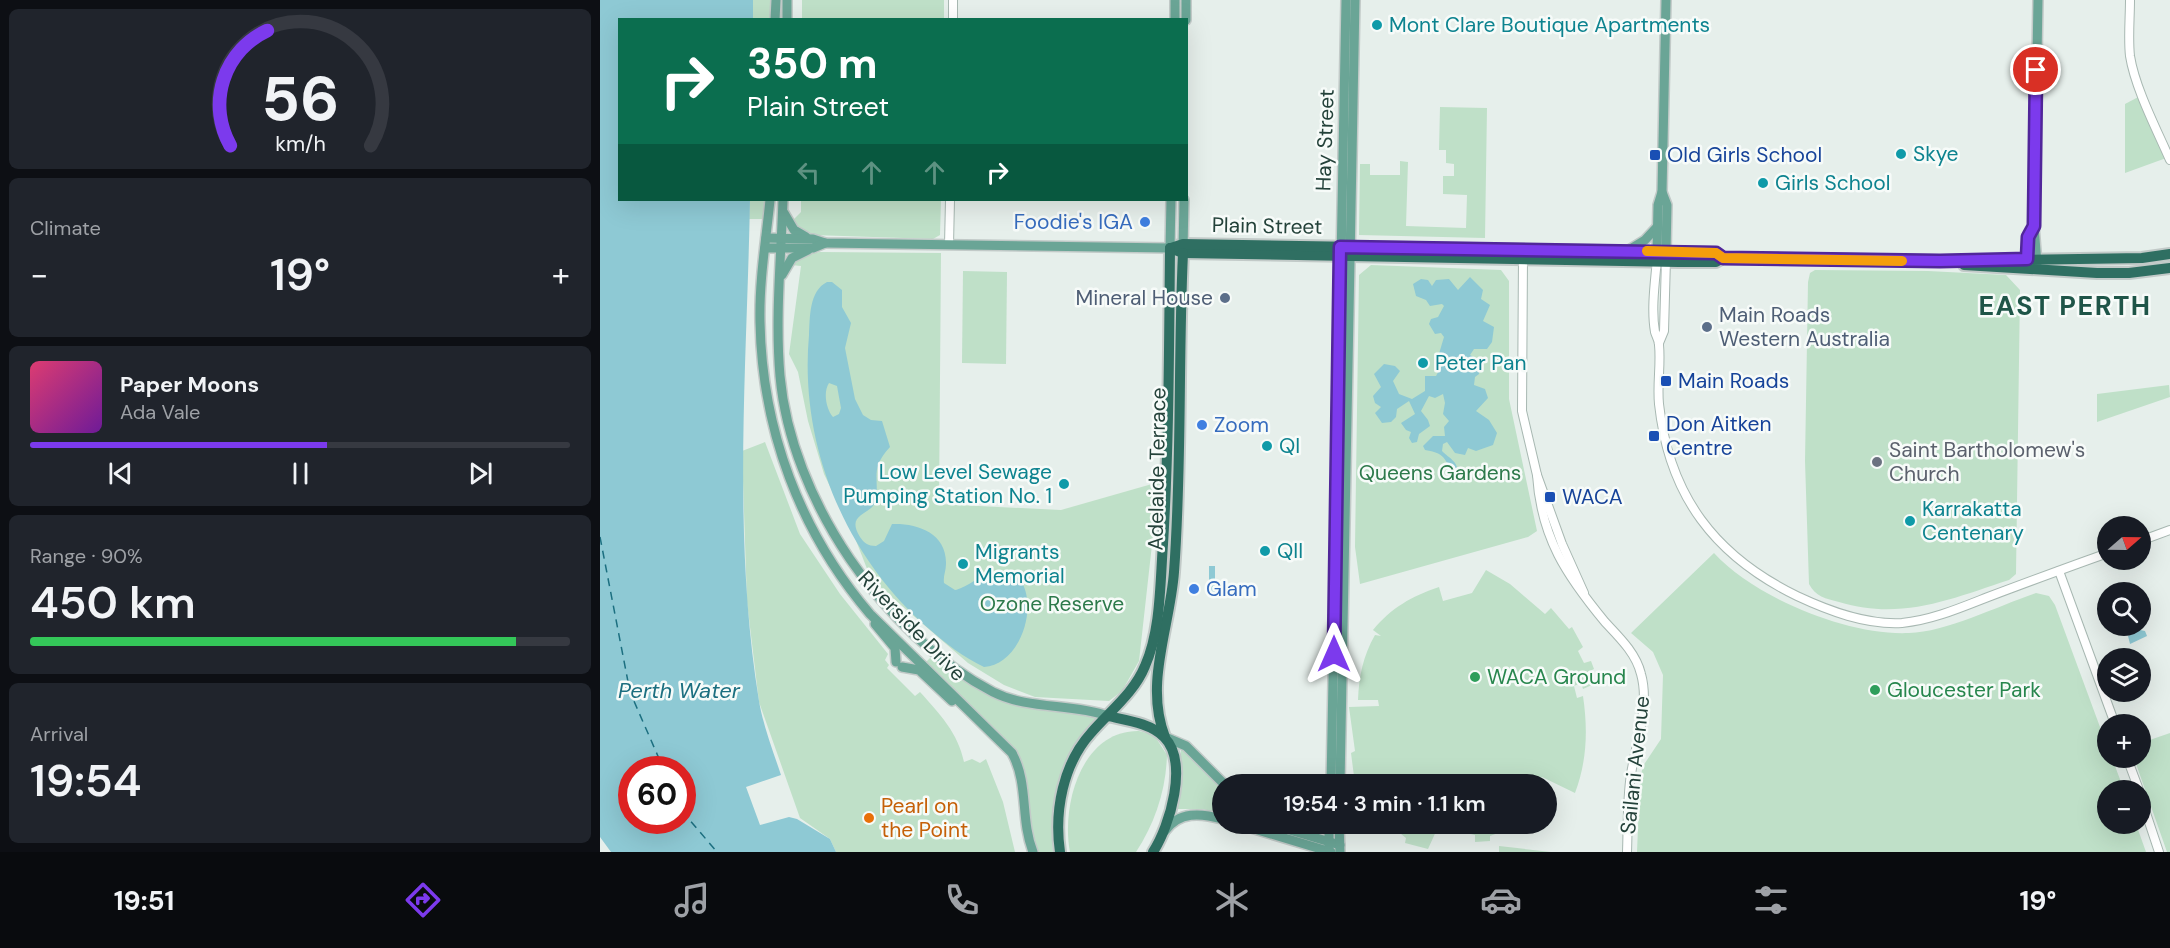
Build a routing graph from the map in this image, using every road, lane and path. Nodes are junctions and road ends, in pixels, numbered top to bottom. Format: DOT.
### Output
graph roads {
  1 [pos="776,0"];
  2 [pos="787,0"];
  3 [pos="953,0"];
  4 [pos="1175,0"];
  5 [pos="1186,0"];
  6 [pos="1346,0"];
  7 [pos="1355,0"];
  8 [pos="1666,0"];
  9 [pos="2038,0"];
  10 [pos="2130,0"];
  11 [pos="775,18"];
  12 [pos="787,18"];
  13 [pos="953,18"];
  14 [pos="1175,18"];
  15 [pos="1186,18"];
  16 [pos="2170,160"];
  17 [pos="1662,192"];
  18 [pos="770,201"];
  19 [pos="783,201"];
  20 [pos="950,201"];
  21 [pos="1171,201"];
  22 [pos="1184,201"];
  23 [pos="783,211"];
  24 [pos="1657,227"];
  25 [pos="765,243"];
  26 [pos="781,243"];
  27 [pos="813,243"];
  28 [pos="949,245"];
  29 [pos="1170,248"];
  30 [pos="1183,248"];
  31 [pos="1345,252"];
  32 [pos="1626,252"];
  33 [pos="2170,254"];
  34 [pos="1523,255"];
  35 [pos="1661,257"];
  36 [pos="2032,265"];
  37 [pos="2170,268"];
  38 [pos="780,280"];
  39 [pos="2170,530"];
  40 [pos="2151,537"];
  41 [pos="2097,557"];
  42 [pos="2059,571"];
  43 [pos="870,614"];
  44 [pos="970,710"];
  45 [pos="2111,714"];
  46 [pos="1108,716"];
  47 [pos="1164,737"];
  48 [pos="1214,774"];
  49 [pos="1331,774"];
  50 [pos="1340,774"];
  51 [pos="1212,817"];
  52 [pos="2151,828"];
  53 [pos="1275,834"];
  54 [pos="1294,834"];
  55 [pos="1329,834"];
  56 [pos="1339,834"];
  57 [pos="1161,839"];
  58 [pos="1330,849"];
  59 [pos="1340,849"];
  60 [pos="1033,852"];
  61 [pos="1060,852"];
  62 [pos="1153,852"];
  63 [pos="1627,852"];
  64 [pos="2159,852"];
  1 -- 11 [label="main road"];
  2 -- 12 [label="main road"];
  3 -- 13 [label="street"];
  4 -- 14 [label="main road"];
  5 -- 15 [label="main road"];
  6 -- 31 [label="main road, Hay Street"];
  7 -- 31 [label="main road, Hay Street"];
  8 -- 17 [label="main road"];
  9 -- 36 [label="main road"];
  10 -- 16 [label="street"];
  17 -- 24 [label="main road"];
  17 -- 35 [label="main road"];
  18 -- 25 [label="main road, Riverside Drive"];
  19 -- 23 [label="main road, Riverside Drive"];
  20 -- 28 [label="street"];
  21 -- 29 [label="main road, Adelaide Terrace"];
  22 -- 30 [label="main road, Adelaide Terrace"];
  23 -- 26 [label="main road, Riverside Drive"];
  23 -- 27 [label="main road"];
  24 -- 32 [label="main road"];
  24 -- 35 [label="main road"];
  25 -- 26 [label="main road, Plain Street"];
  25 -- 43 [label="main road, Riverside Drive"];
  26 -- 27 [label="main road, Plain Street"];
  26 -- 38 [label="main road, Riverside Drive"];
  27 -- 28 [label="main road, Plain Street"];
  27 -- 38 [label="main road"];
  28 -- 29 [label="main road, Plain Street"];
  29 -- 30 [label="highway, Plain Street"];
  29 -- 46 [label="highway, Adelaide Terrace"];
  30 -- 31 [label="highway, Plain Street"];
  30 -- 47 [label="highway, Adelaide Terrace"];
  31 -- 34 [label="highway, Plain Street"];
  31 -- 49 [label="main road, Hay Street"];
  31 -- 50 [label="main road, Hay Street"];
  32 -- 34 [label="highway, Plain Street"];
  32 -- 35 [label="highway, Plain Street"];
  33 -- 36 [label="highway, Plain Street"];
  34 -- 35 [label="highway, Plain Street"];
  34 -- 63 [label="street, Sailani Avenue"];
  35 -- 36 [label="highway, Plain Street"];
  35 -- 42 [label="street"];
  36 -- 37 [label="highway, Plain Street"];
  38 -- 46 [label="main road, Riverside Drive"];
  39 -- 40 [label="street"];
  41 -- 42 [label="street"];
  42 -- 45 [label="street"];
  43 -- 44 [label="main road, Riverside Drive"];
  43 -- 44 [label="main road"];
  44 -- 60 [label="main road, Riverside Drive"];
  46 -- 47 [label="highway"];
  46 -- 61 [label="highway, Adelaide Terrace"];
  47 -- 48 [label="main road"];
  47 -- 57 [label="highway, Adelaide Terrace"];
  51 -- 57 [label="main road"];
  52 -- 64 [label="street"];
  53 -- 58 [label="main road"];
  54 -- 58 [label="main road"];
  55 -- 58 [label="main road"];
  56 -- 59 [label="main road"];
  57 -- 62 [label="highway, Adelaide Terrace"];
  58 -- 59 [label="main road"];
}
